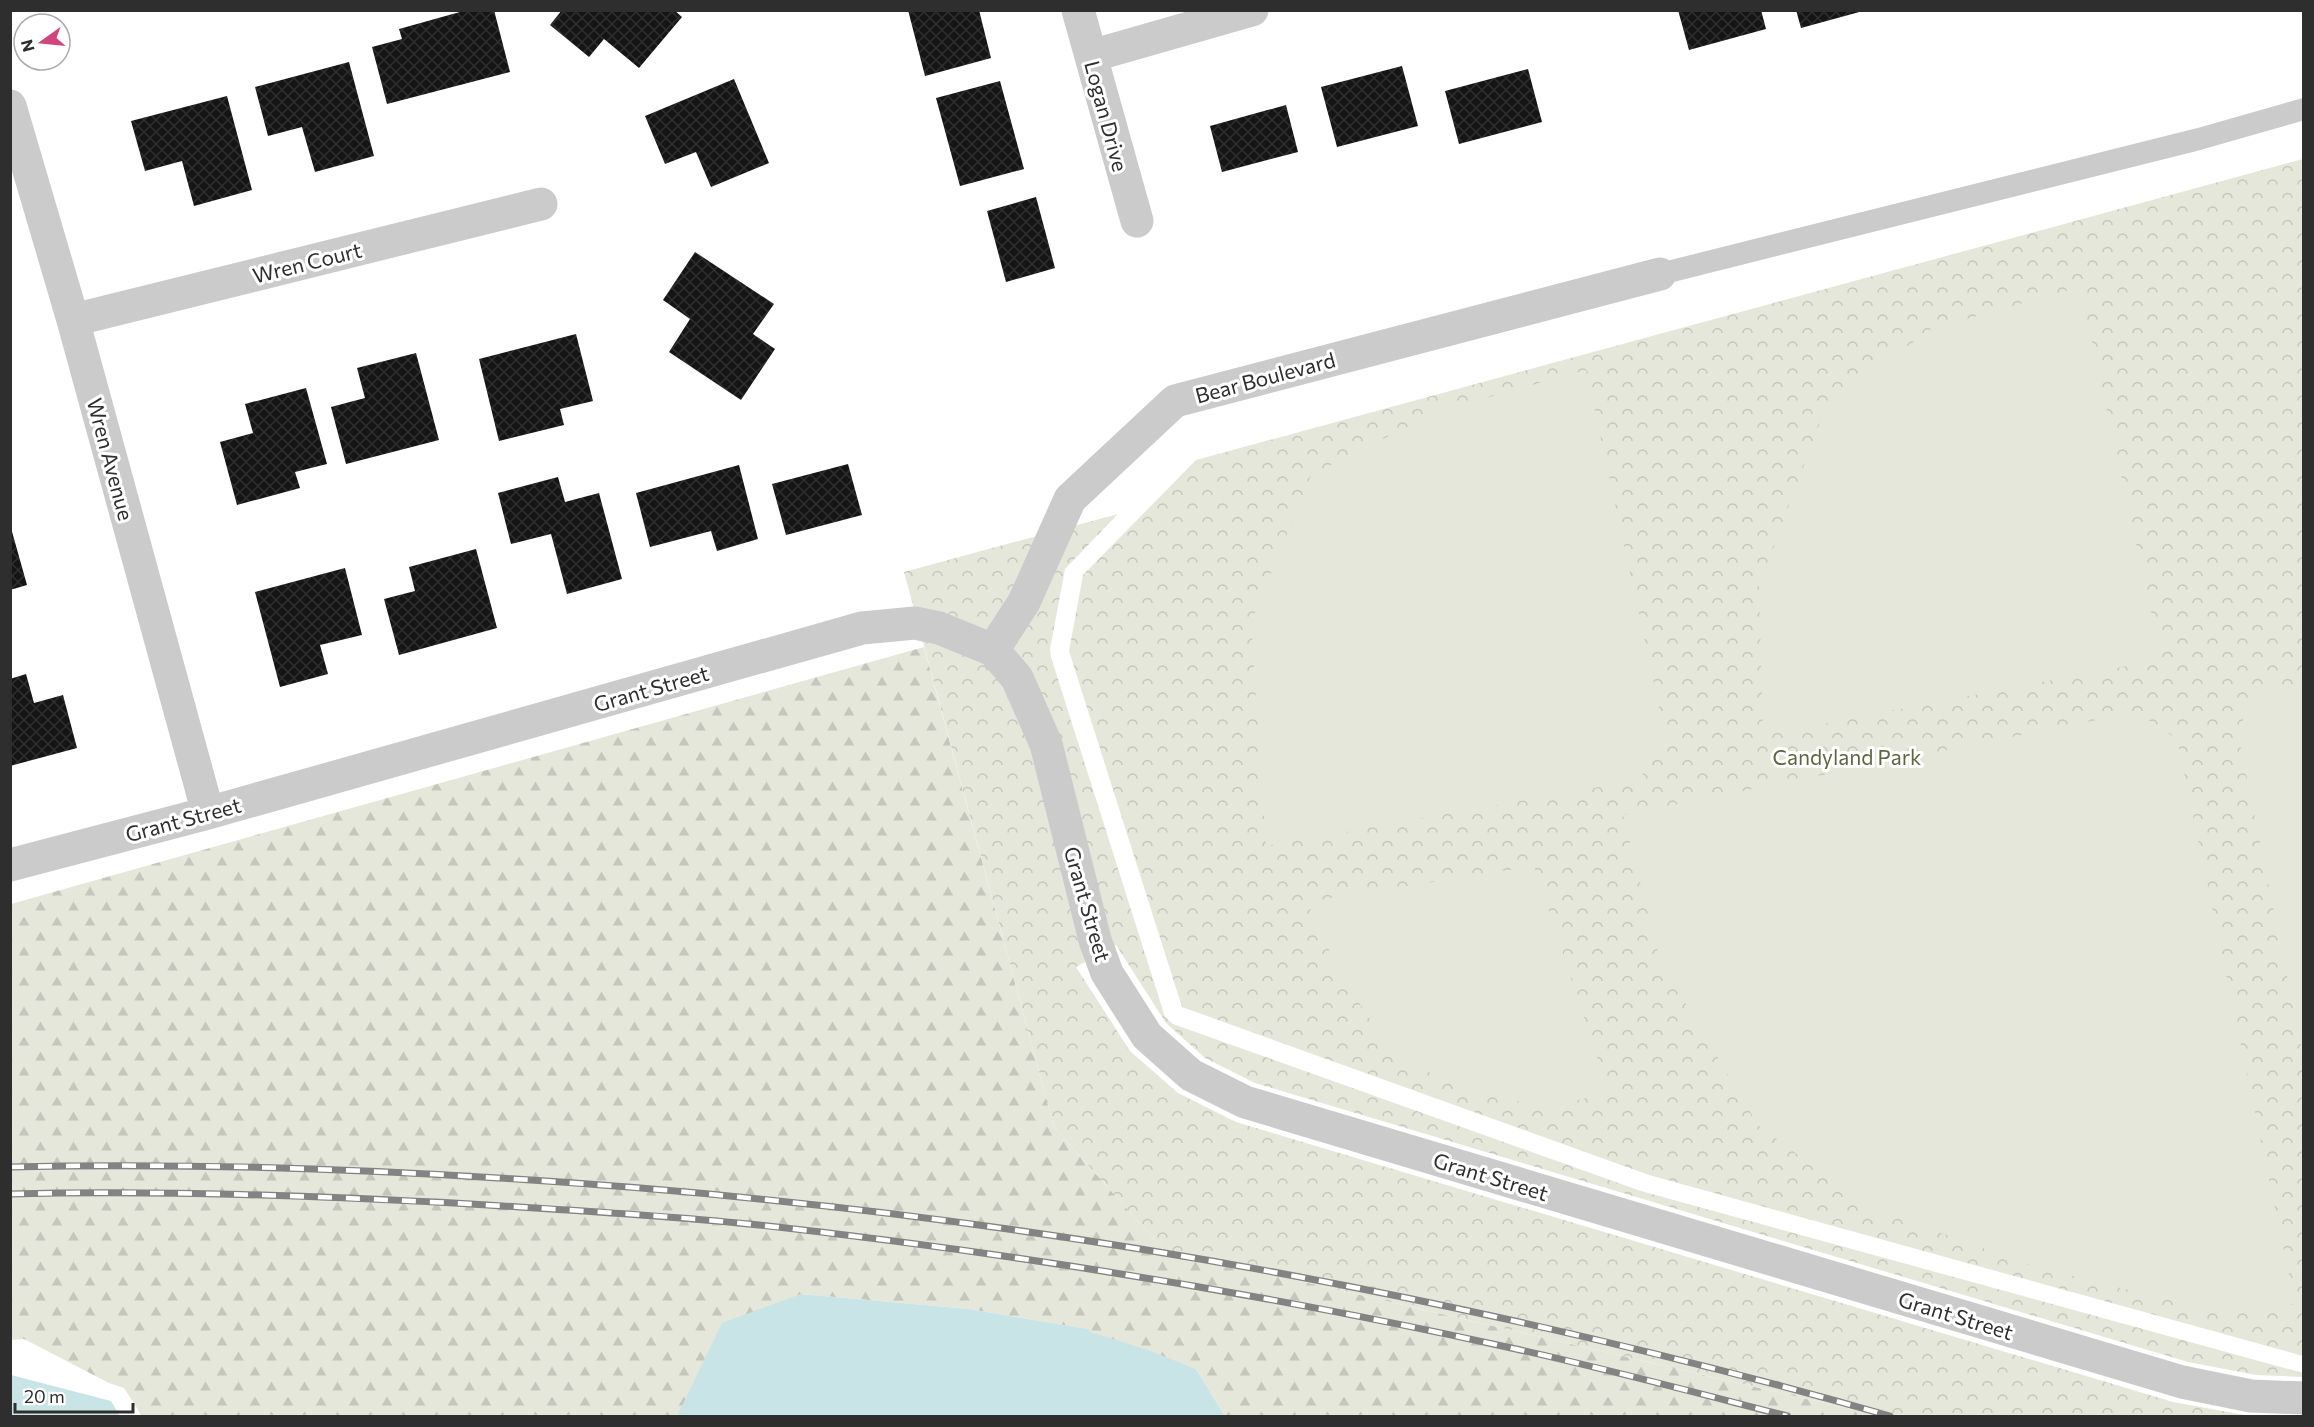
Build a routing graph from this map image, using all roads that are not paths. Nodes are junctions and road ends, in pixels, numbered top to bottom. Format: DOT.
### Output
graph roads {
  1 [pos="1078,10"];
  2 [pos="1252,10"];
  3 [pos="1091,56"];
  4 [pos="10,106"];
  5 [pos="2304,108"];
  6 [pos="541,204"];
  7 [pos="1137,222"];
  8 [pos="1660,274"];
  9 [pos="73,320"];
  10 [pos="993,650"];
  11 [pos="208,813"];
  12 [pos="10,865"];
  13 [pos="2304,1398"];
  1 -- 3 [label="street, Logan Drive"];
  2 -- 3 [label="street"];
  3 -- 7 [label="street, Logan Drive"];
  4 -- 9 [label="street, Wren Avenue"];
  5 -- 8 [label="lane"];
  6 -- 9 [label="street, Wren Court"];
  8 -- 10 [label="street, Bear Boulevard"];
  9 -- 11 [label="street, Wren Avenue"];
  10 -- 11 [label="street, Grant Street"];
  10 -- 13 [label="street, Grant Street"];
  11 -- 12 [label="street, Grant Street"];
}
